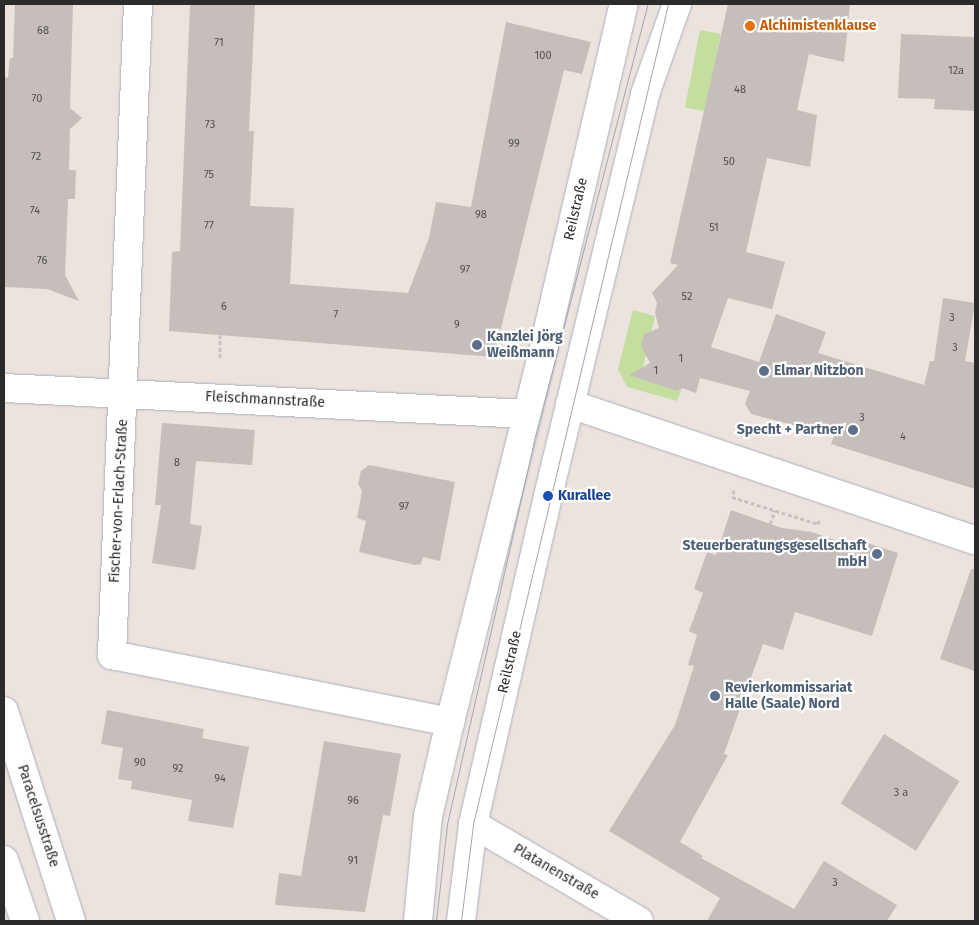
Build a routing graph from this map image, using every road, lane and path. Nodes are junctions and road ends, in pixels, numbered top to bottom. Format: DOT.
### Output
graph roads {
  1 [pos="138,4"];
  2 [pos="624,4"];
  3 [pos="677,4"];
  4 [pos="220,335"];
  5 [pos="220,358"];
  6 [pos="4,388"];
  7 [pos="124,391"];
  8 [pos="570,404"];
  9 [pos="527,414"];
  10 [pos="749,502"];
  11 [pos="775,510"];
  12 [pos="806,520"];
  13 [pos="770,524"];
  14 [pos="975,540"];
  15 [pos="4,711"];
  16 [pos="450,722"];
  17 [pos="473,824"];
  18 [pos="4,860"];
  19 [pos="25,921"];
  20 [pos="71,921"];
  21 [pos="418,921"];
  22 [pos="461,921"];
  23 [pos="639,921"];
  1 -- 7 [label="street, Fischer-von-Erlach-Straße"];
  2 -- 9 [label="street, Reilstraße"];
  3 -- 8 [label="street, Reilstraße"];
  4 -- 5 [label="path"];
  6 -- 7 [label="street, Fleischmannstraße"];
  7 -- 9 [label="street, Fleischmannstraße"];
  7 -- 16 [label="street, Fischer-von-Erlach-Straße"];
  8 -- 9 [label="street"];
  8 -- 14 [label="street"];
  8 -- 17 [label="street, Reilstraße"];
  9 -- 16 [label="street, Reilstraße"];
  10 -- 11 [label="path"];
  11 -- 12 [label="path"];
  11 -- 13 [label="path"];
  15 -- 20 [label="street, Paracelsusstraße"];
  16 -- 21 [label="street, Reilstraße"];
  17 -- 22 [label="street, Reilstraße"];
  17 -- 23 [label="street, Platanenstraße"];
  18 -- 19 [label="street"];
}
